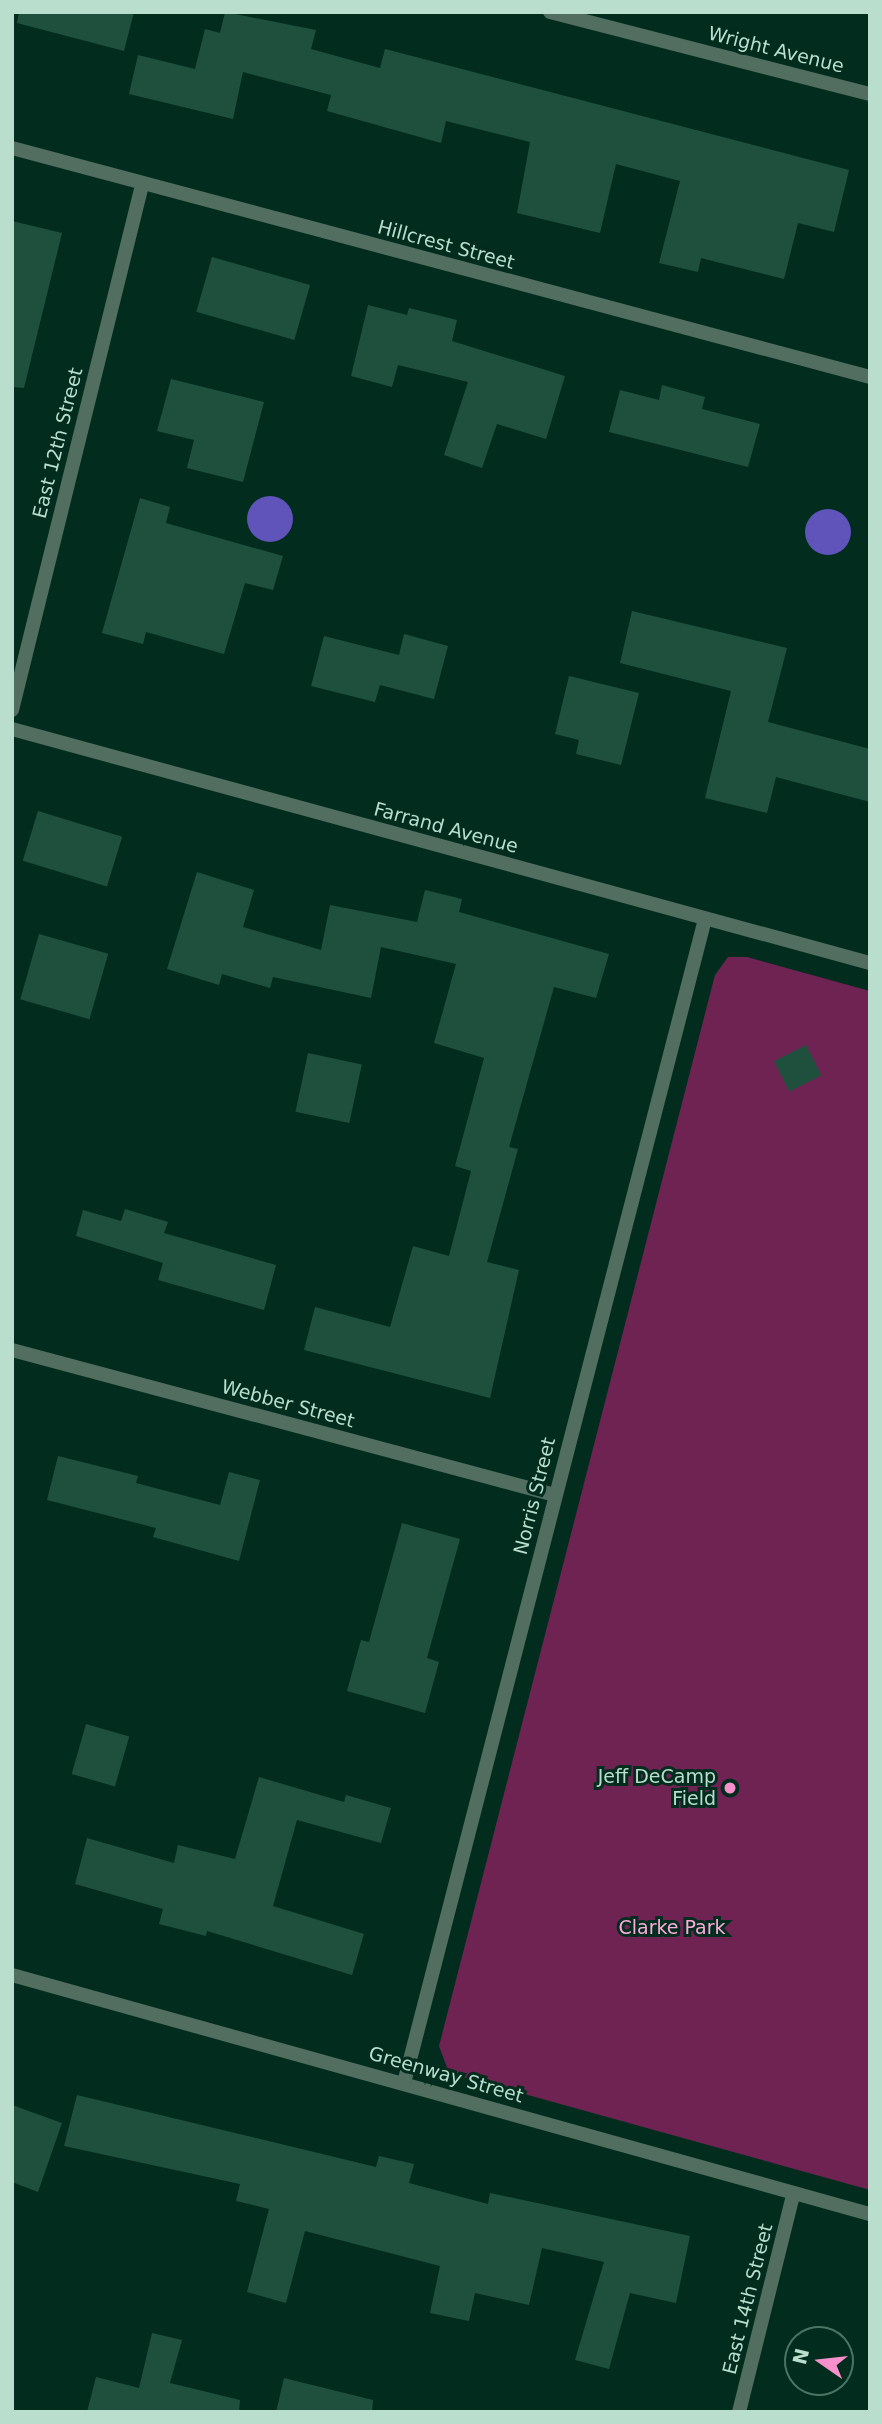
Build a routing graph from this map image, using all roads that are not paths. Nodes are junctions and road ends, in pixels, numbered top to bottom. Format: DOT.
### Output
graph roads {
  1 [pos="550,12"];
  2 [pos="870,94"];
  3 [pos="12,148"];
  4 [pos="142,185"];
  5 [pos="870,377"];
  6 [pos="12,710"];
  7 [pos="12,729"];
  8 [pos="705,919"];
  9 [pos="870,962"];
  10 [pos="12,1350"];
  11 [pos="555,1495"];
  12 [pos="12,1975"];
  13 [pos="404,2083"];
  14 [pos="793,2195"];
  15 [pos="870,2214"];
  16 [pos="739,2412"];
  1 -- 2 [label="street, Wright Avenue"];
  3 -- 4 [label="street, Hillcrest Street"];
  4 -- 5 [label="street, Hillcrest Street"];
  4 -- 6 [label="street, East 12th Street"];
  7 -- 8 [label="street, Farrand Avenue"];
  8 -- 9 [label="street, Farrand Avenue"];
  8 -- 11 [label="street, Norris Street"];
  10 -- 11 [label="street, Webber Street"];
  11 -- 13 [label="street, Norris Street"];
  12 -- 13 [label="street, Greenway Street"];
  13 -- 14 [label="street, Greenway Street"];
  14 -- 15 [label="street, Greenway Street"];
  14 -- 16 [label="street, East 14th Street"];
}
